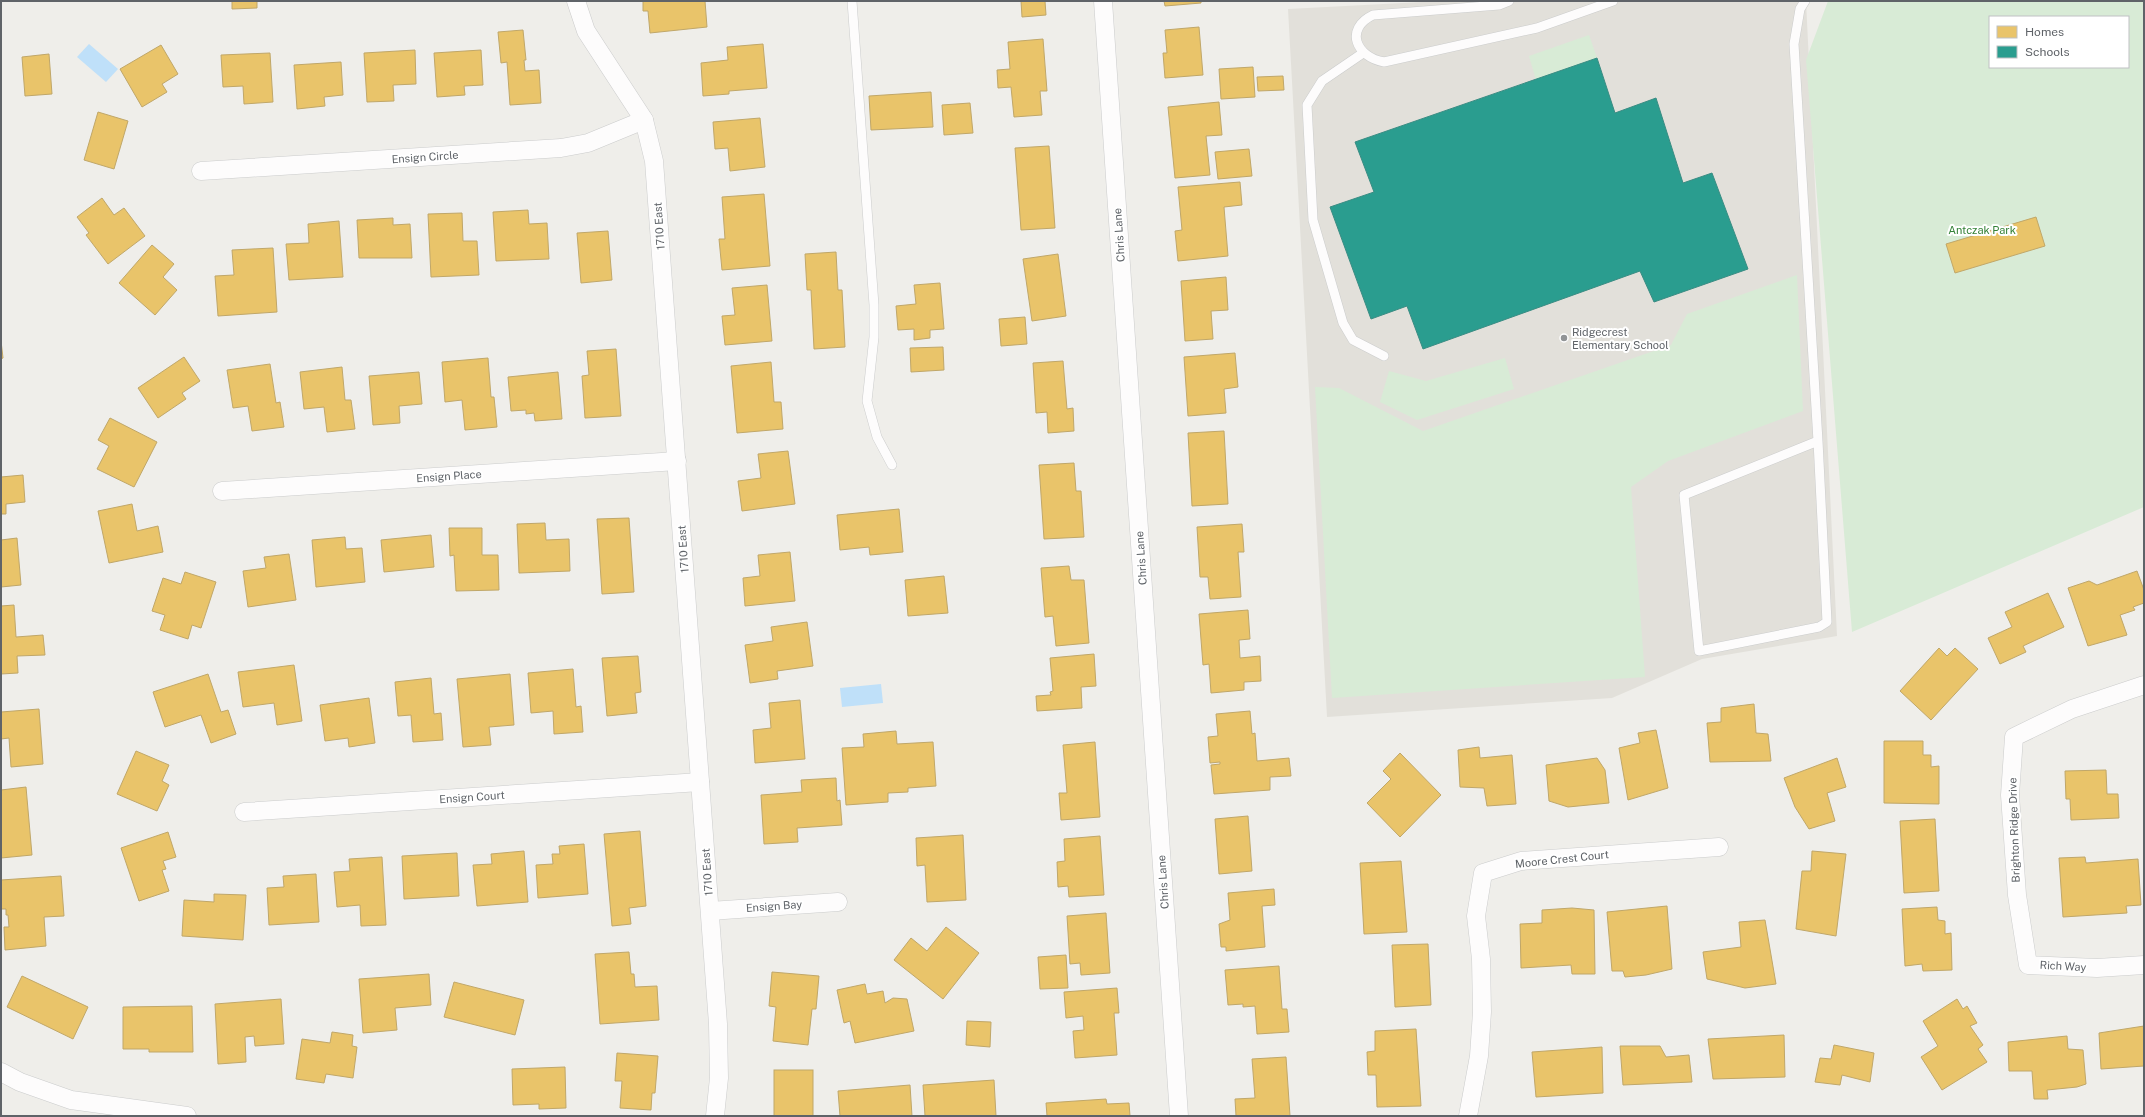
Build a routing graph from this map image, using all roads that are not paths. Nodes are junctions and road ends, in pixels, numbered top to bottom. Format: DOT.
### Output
graph roads {
  1 [pos="576,1"];
  2 [pos="852,1"];
  3 [pos="1103,1"];
  4 [pos="1509,1"];
  5 [pos="1614,1"];
  6 [pos="1805,1"];
  7 [pos="1363,53"];
  8 [pos="644,120"];
  9 [pos="201,171"];
  10 [pos="1384,356"];
  11 [pos="1818,441"];
  12 [pos="677,461"];
  13 [pos="892,465"];
  14 [pos="222,491"];
  15 [pos="2144,685"];
  16 [pos="700,782"];
  17 [pos="244,812"];
  18 [pos="1719,847"];
  19 [pos="2017,895"];
  20 [pos="838,902"];
  21 [pos="710,911"];
  22 [pos="2144,965"];
  23 [pos="1,1072"];
  24 [pos="187,1116"];
  25 [pos="715,1116"];
  26 [pos="1180,1116"];
  27 [pos="1468,1116"];
  1 -- 8 [label="street, 1710 East"];
  2 -- 13 [label="lane"];
  3 -- 26 [label="street, Chris Lane"];
  4 -- 7 [label="lane"];
  5 -- 7 [label="lane"];
  6 -- 11 [label="lane"];
  7 -- 10 [label="lane"];
  8 -- 9 [label="street, Ensign Circle"];
  8 -- 12 [label="street, 1710 East"];
  11 -- 11 [label="lane"];
  12 -- 14 [label="street, Ensign Place"];
  12 -- 16 [label="street, 1710 East"];
  15 -- 19 [label="street, Brighton Ridge Drive"];
  16 -- 17 [label="street, Ensign Court"];
  16 -- 21 [label="street, 1710 East"];
  18 -- 27 [label="street, Moore Crest Court"];
  19 -- 22 [label="street, Rich Way"];
  20 -- 21 [label="street, Ensign Bay"];
  21 -- 25 [label="street, 1710 East"];
  23 -- 24 [label="street"];
}
